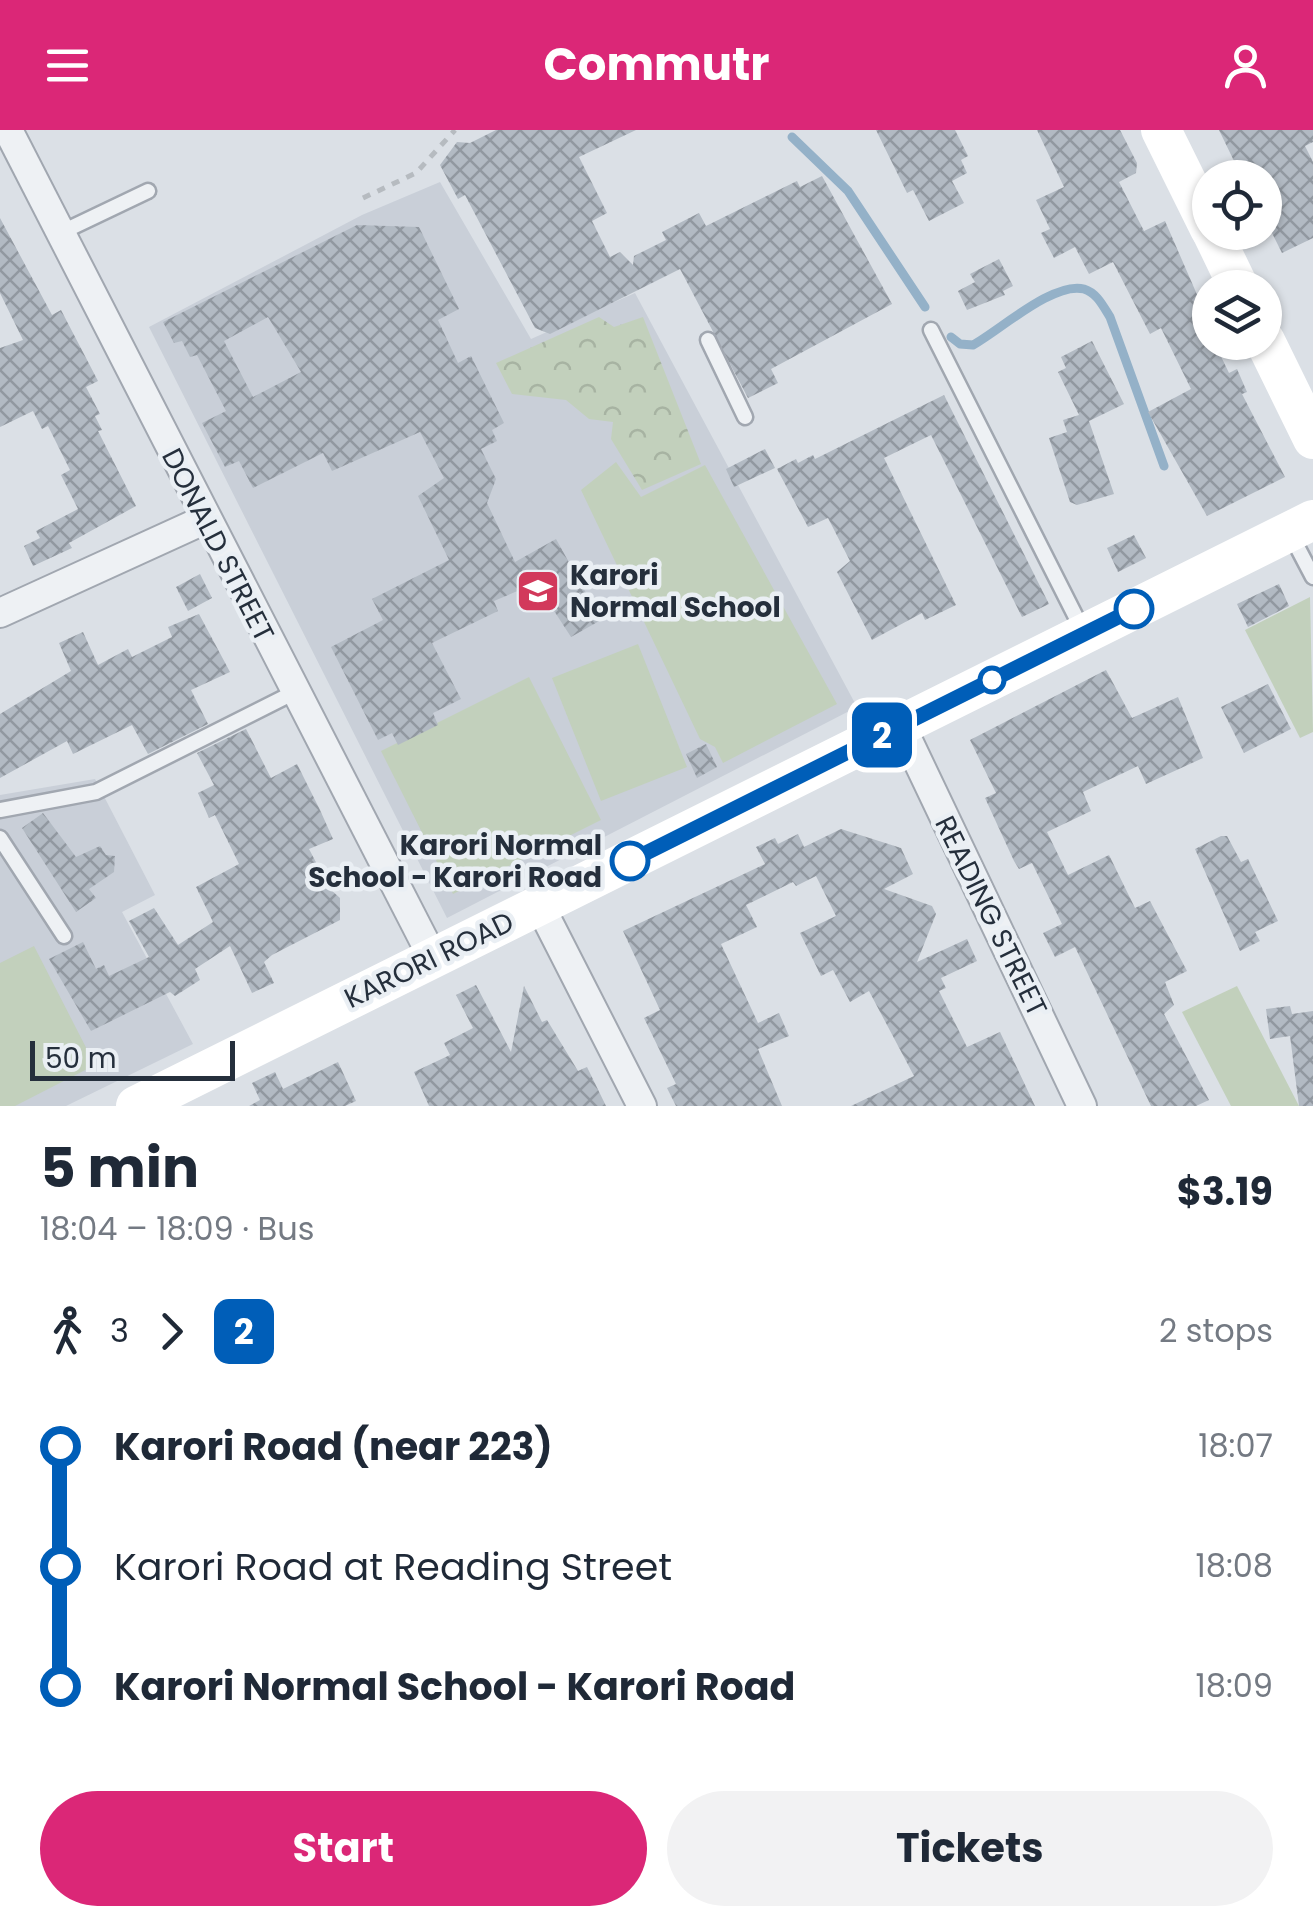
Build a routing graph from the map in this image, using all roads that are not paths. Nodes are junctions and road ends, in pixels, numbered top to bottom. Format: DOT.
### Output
graph roads {
  1 [pos="8,130"];
  2 [pos="1161,130"];
  3 [pos="148,191"];
  4 [pos="1192,193"];
  5 [pos="60,233"];
  6 [pos="931,330"];
  7 [pos="708,340"];
  8 [pos="1274,360"];
  9 [pos="745,418"];
  10 [pos="1313,439"];
  11 [pos="206,519"];
  12 [pos="1301,526"];
  13 [pos="1313,577"];
  14 [pos="0,613"];
  15 [pos="1085,634"];
  16 [pos="293,692"];
  17 [pos="900,726"];
  18 [pos="0,810"];
  19 [pos="0,838"];
  20 [pos="540,906"];
  21 [pos="64,936"];
  22 [pos="433,958"];
  23 [pos="136,1106"];
  24 [pos="642,1106"];
  25 [pos="1082,1106"];
  1 -- 5 [label="street, DONALD STREET"];
  2 -- 4 [label="main road"];
  3 -- 5 [label="lane"];
  5 -- 11 [label="street, DONALD STREET"];
  6 -- 15 [label="lane"];
  7 -- 9 [label="lane"];
  8 -- 10 [label="main road"];
  11 -- 14 [label="street"];
  11 -- 16 [label="street, DONALD STREET"];
  12 -- 13 [label="lane"];
  12 -- 15 [label="main road, KARORI ROAD"];
  15 -- 17 [label="main road, KARORI ROAD"];
  16 -- 18 [label="lane"];
  16 -- 22 [label="street, DONALD STREET"];
  17 -- 20 [label="main road, KARORI ROAD"];
  17 -- 25 [label="street, READING STREET"];
  19 -- 21 [label="lane"];
  20 -- 22 [label="main road, KARORI ROAD"];
  20 -- 24 [label="street"];
  22 -- 23 [label="main road, KARORI ROAD"];
}
